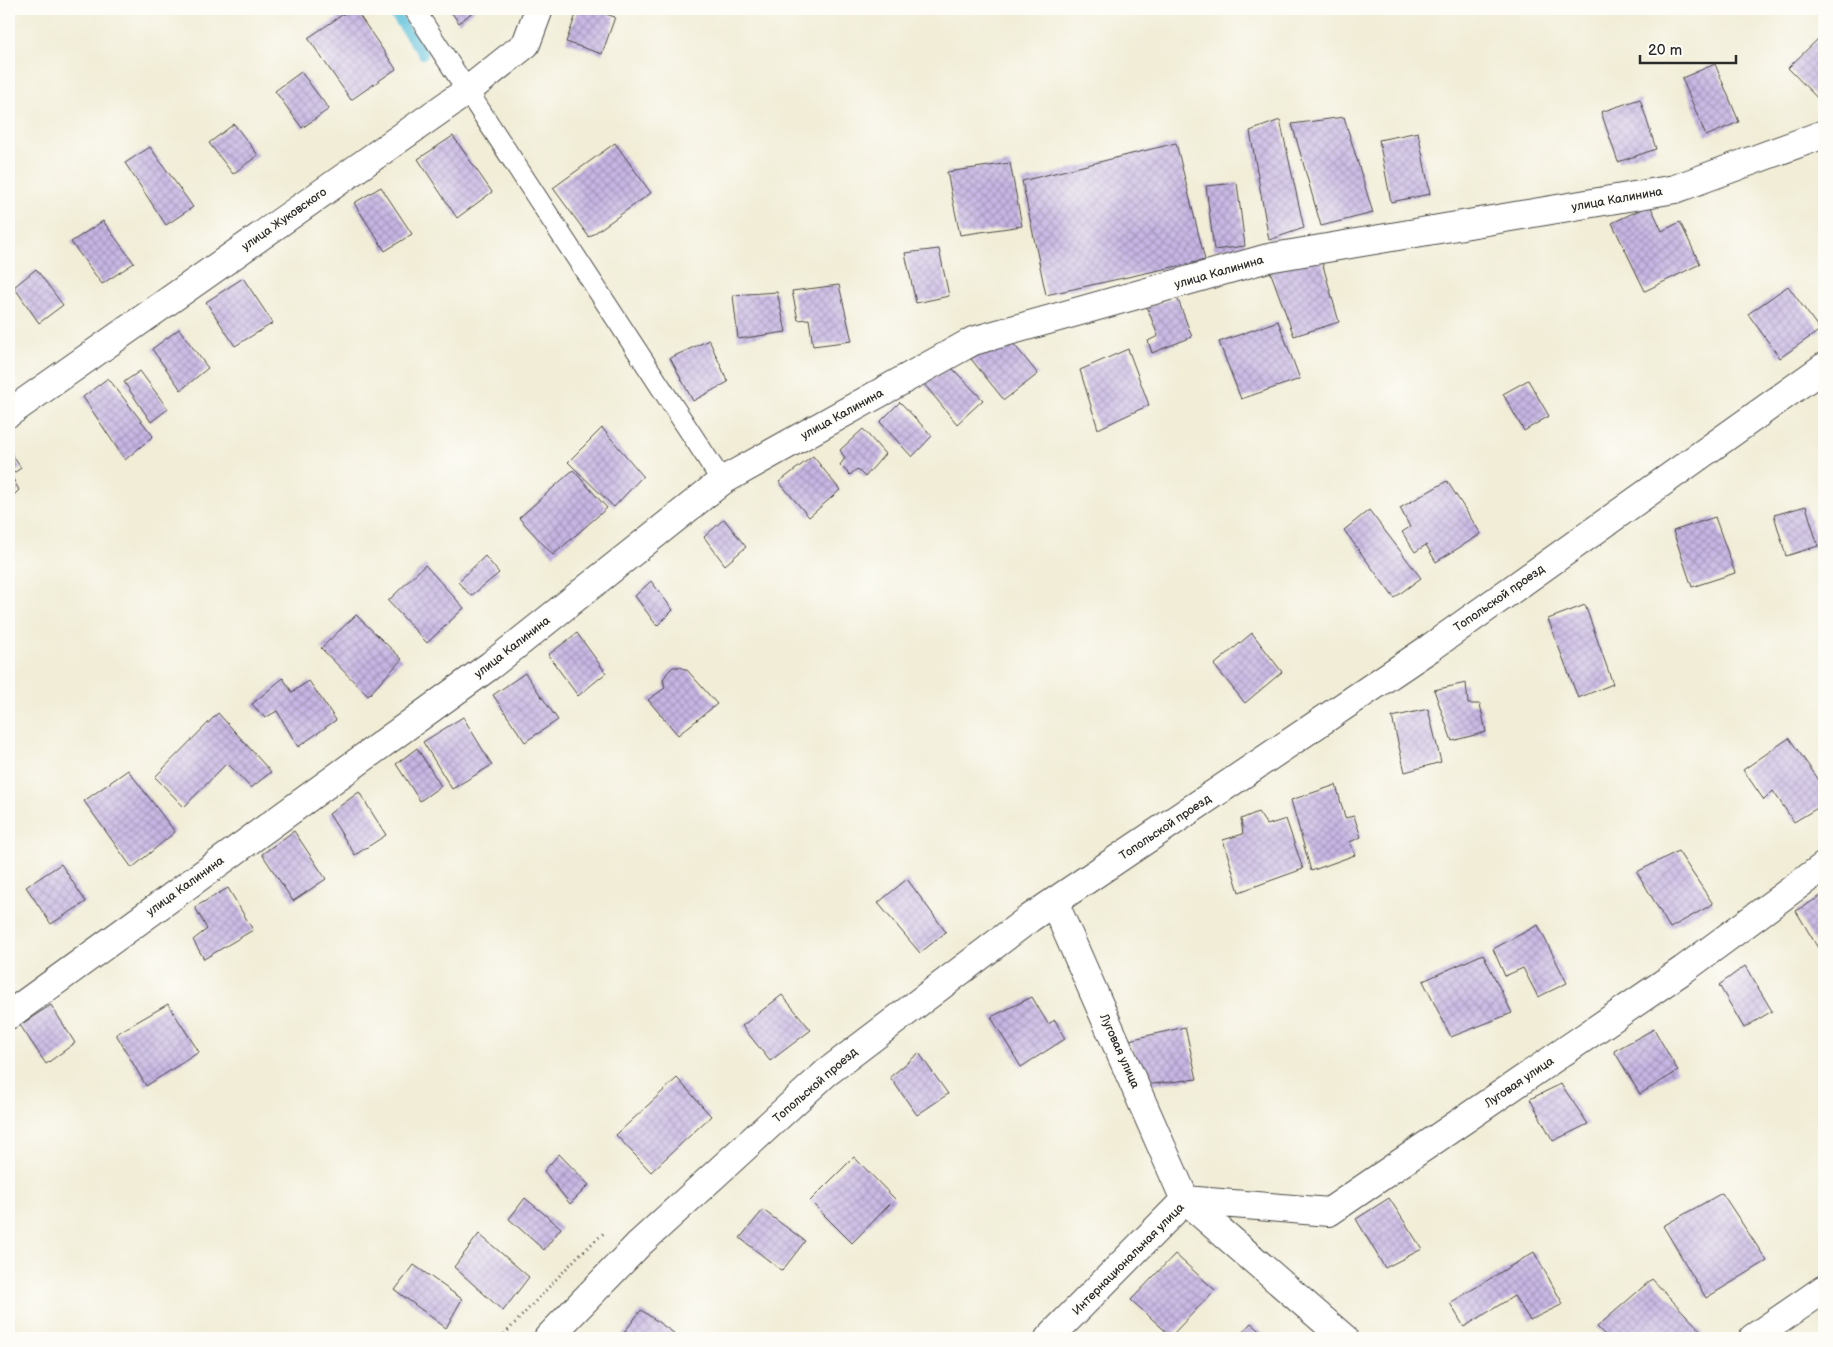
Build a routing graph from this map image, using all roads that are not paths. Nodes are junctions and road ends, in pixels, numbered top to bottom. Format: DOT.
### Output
graph roads {
  1 [pos="414,9"];
  2 [pos="539,9"];
  3 [pos="467,91"];
  4 [pos="1824,134"];
  5 [pos="1824,367"];
  6 [pos="9,413"];
  7 [pos="722,481"];
  8 [pos="1824,866"];
  9 [pos="1054,902"];
  10 [pos="9,1015"];
  11 [pos="1185,1200"];
  12 [pos="1824,1289"];
  13 [pos="548,1338"];
  14 [pos="1049,1338"];
  15 [pos="1344,1338"];
  16 [pos="1753,1338"];
  1 -- 3 [label="lane"];
  2 -- 3 [label="street, улица Жуковского"];
  3 -- 6 [label="street, улица Жуковского"];
  3 -- 7 [label="lane"];
  4 -- 7 [label="street, улица Калинина"];
  5 -- 9 [label="street, Топольской проезд"];
  7 -- 10 [label="street, улица Калинина"];
  8 -- 11 [label="street, Луговая улица"];
  9 -- 11 [label="street, Луговая улица"];
  9 -- 13 [label="street, Топольской проезд"];
  11 -- 14 [label="street, Интернациональная улица"];
  11 -- 15 [label="street, Луговая улица"];
  12 -- 16 [label="street"];
}
